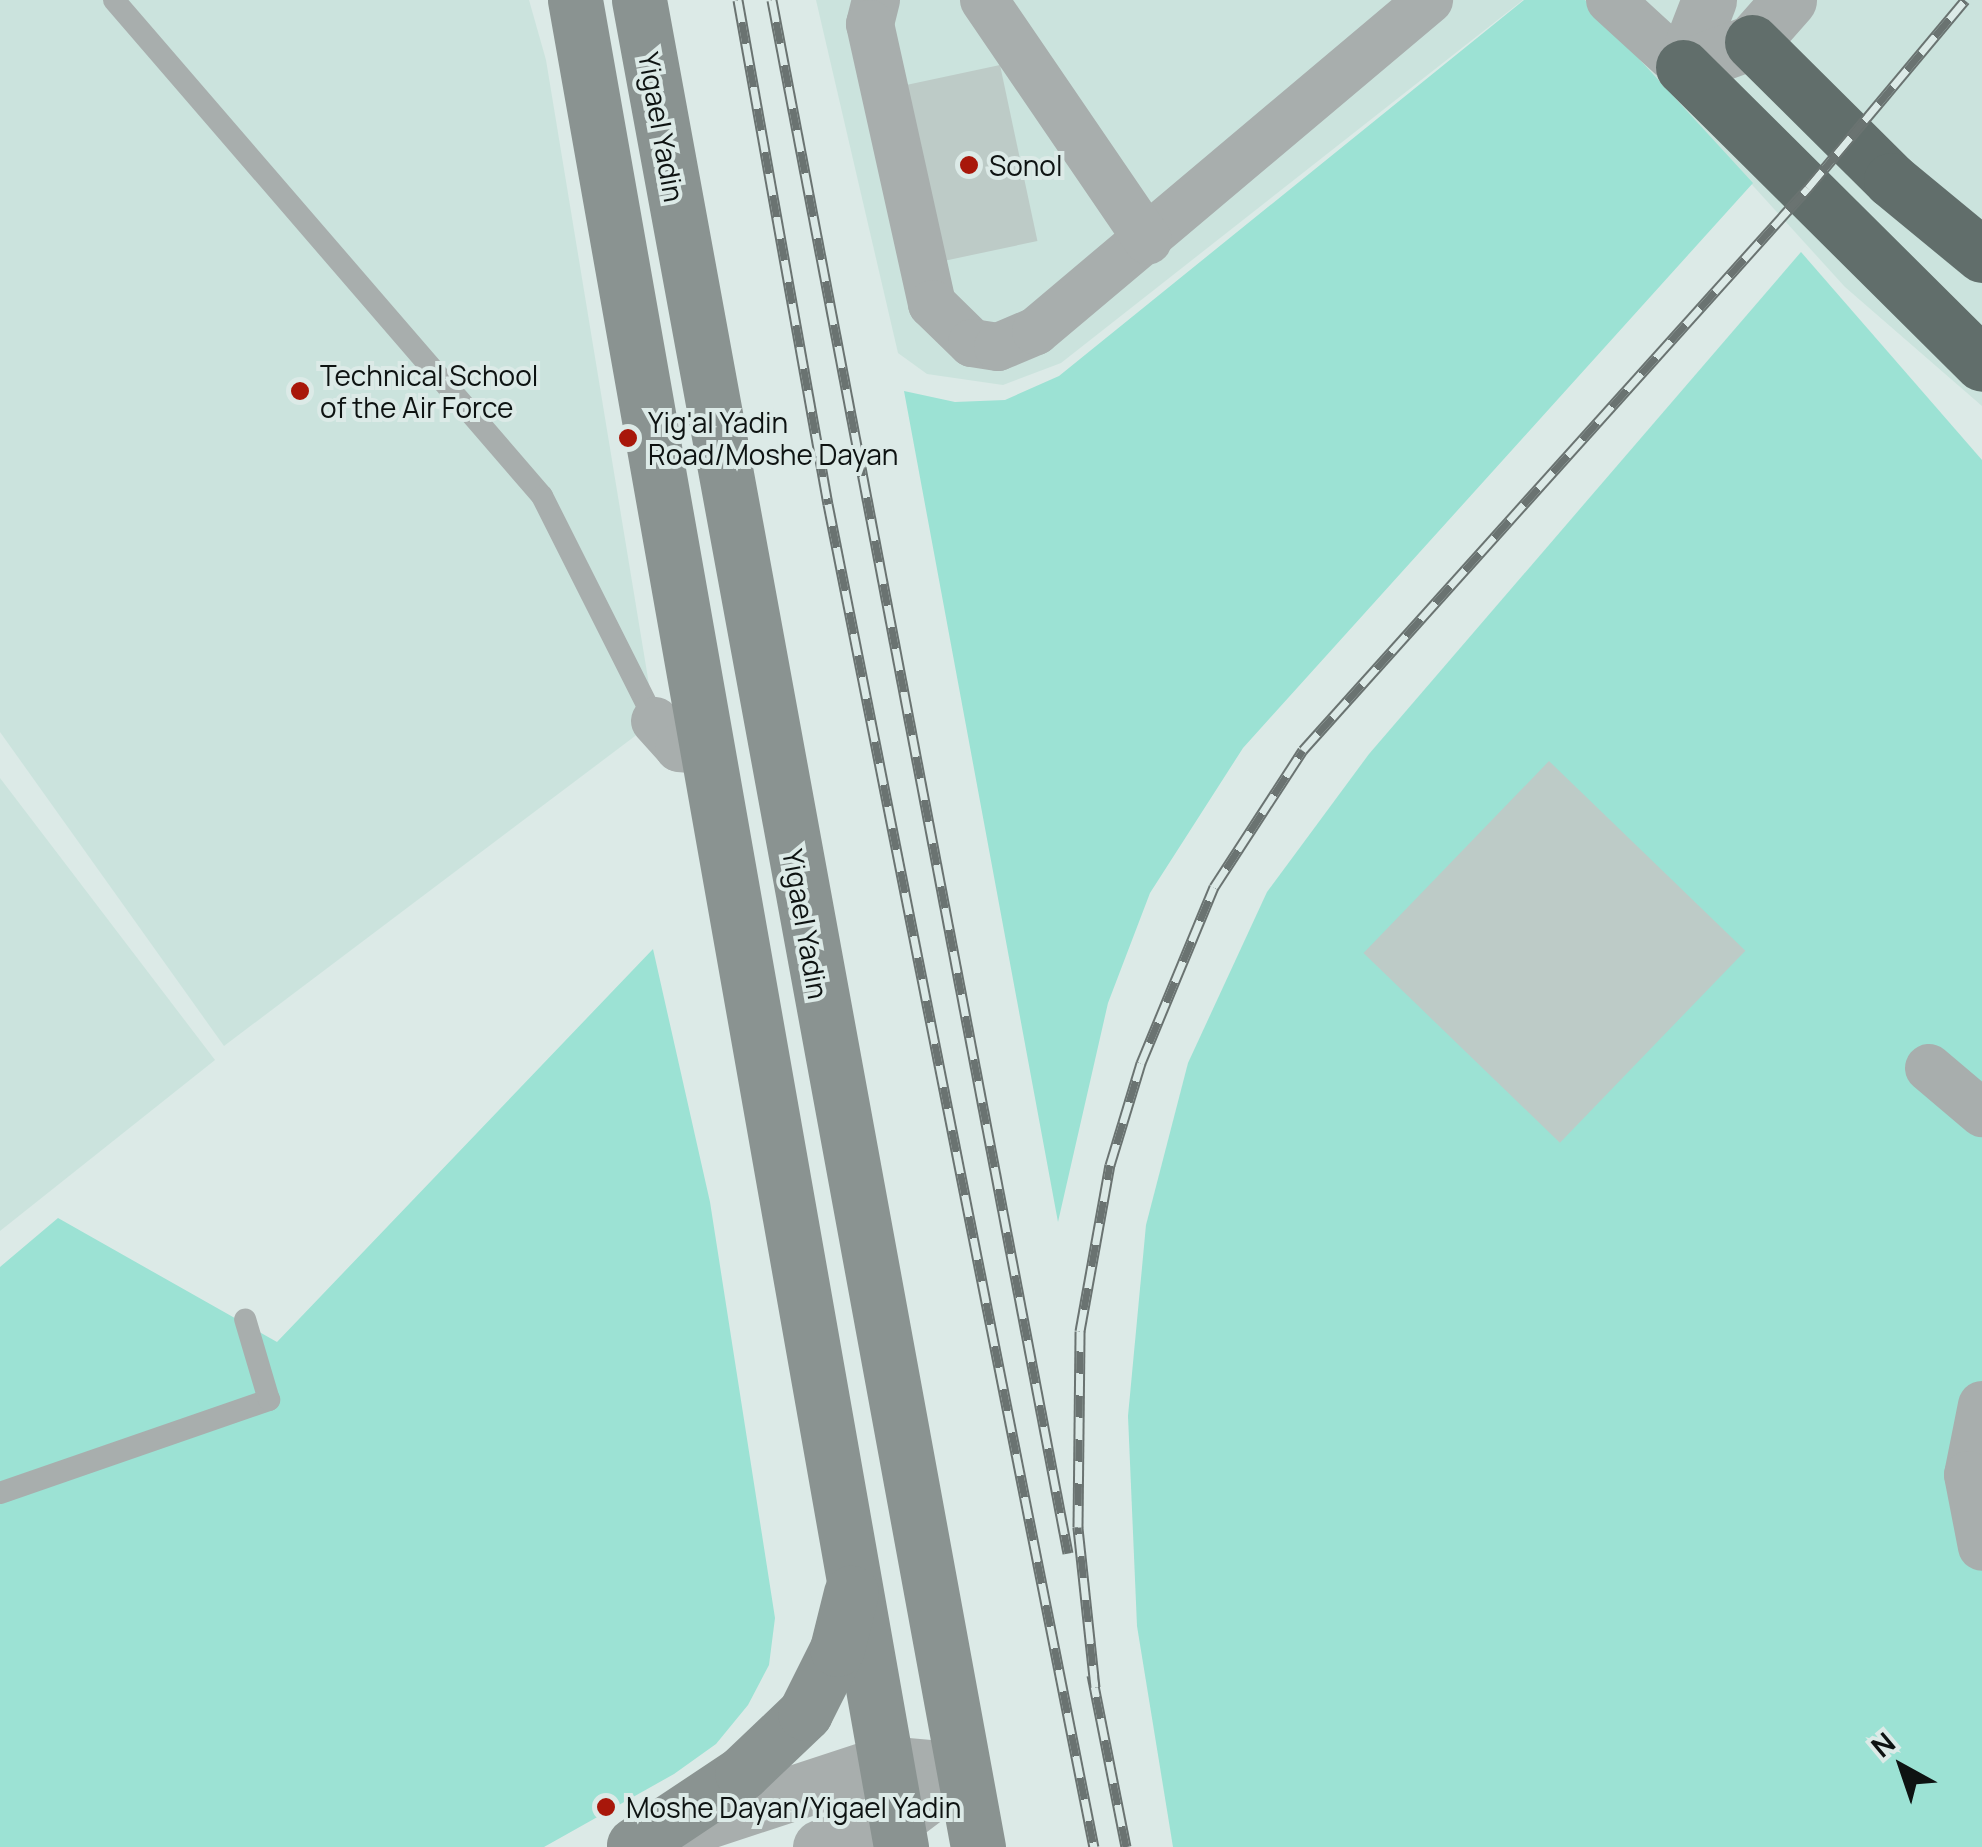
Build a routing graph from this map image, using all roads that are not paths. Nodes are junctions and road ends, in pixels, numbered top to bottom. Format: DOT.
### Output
graph roads {
  1 [pos="114,0"];
  2 [pos="576,0"];
  3 [pos="639,0"];
  4 [pos="876,0"];
  5 [pos="984,0"];
  6 [pos="1610,0"];
  7 [pos="1709,0"];
  8 [pos="1789,0"];
  9 [pos="1416,4"];
  10 [pos="1752,42"];
  11 [pos="1683,67"];
  12 [pos="1148,240"];
  13 [pos="1982,255"];
  14 [pos="1982,364"];
  15 [pos="655,722"];
  16 [pos="704,750"];
  17 [pos="1928,1068"];
  18 [pos="1982,1112"];
  19 [pos="245,1318"];
  20 [pos="1982,1405"];
  21 [pos="0,1493"];
  22 [pos="1982,1547"];
  23 [pos="856,1571"];
  24 [pos="884,1763"];
  25 [pos="962,1770"];
  26 [pos="898,1833"];
  27 [pos="631,1846"];
  28 [pos="820,1847"];
  29 [pos="978,1847"];
  1 -- 15 [label="lane"];
  2 -- 16 [label="main road"];
  3 -- 25 [label="main road, Yigael Yadin"];
  4 -- 12 [label="street"];
  5 -- 12 [label="street"];
  6 -- 11 [label="street"];
  7 -- 10 [label="street"];
  7 -- 11 [label="street"];
  8 -- 10 [label="street"];
  9 -- 12 [label="street"];
  10 -- 11 [label="street"];
  10 -- 13 [label="highway"];
  11 -- 14 [label="highway"];
  15 -- 16 [label="street"];
  16 -- 23 [label="main road"];
  17 -- 18 [label="street"];
  19 -- 21 [label="lane"];
  20 -- 22 [label="street"];
  23 -- 24 [label="main road"];
  23 -- 27 [label="main road"];
  24 -- 25 [label="street"];
  24 -- 26 [label="main road"];
  24 -- 27 [label="street"];
  25 -- 26 [label="street"];
  25 -- 29 [label="main road, Yigael Yadin"];
  26 -- 28 [label="street"];
}
